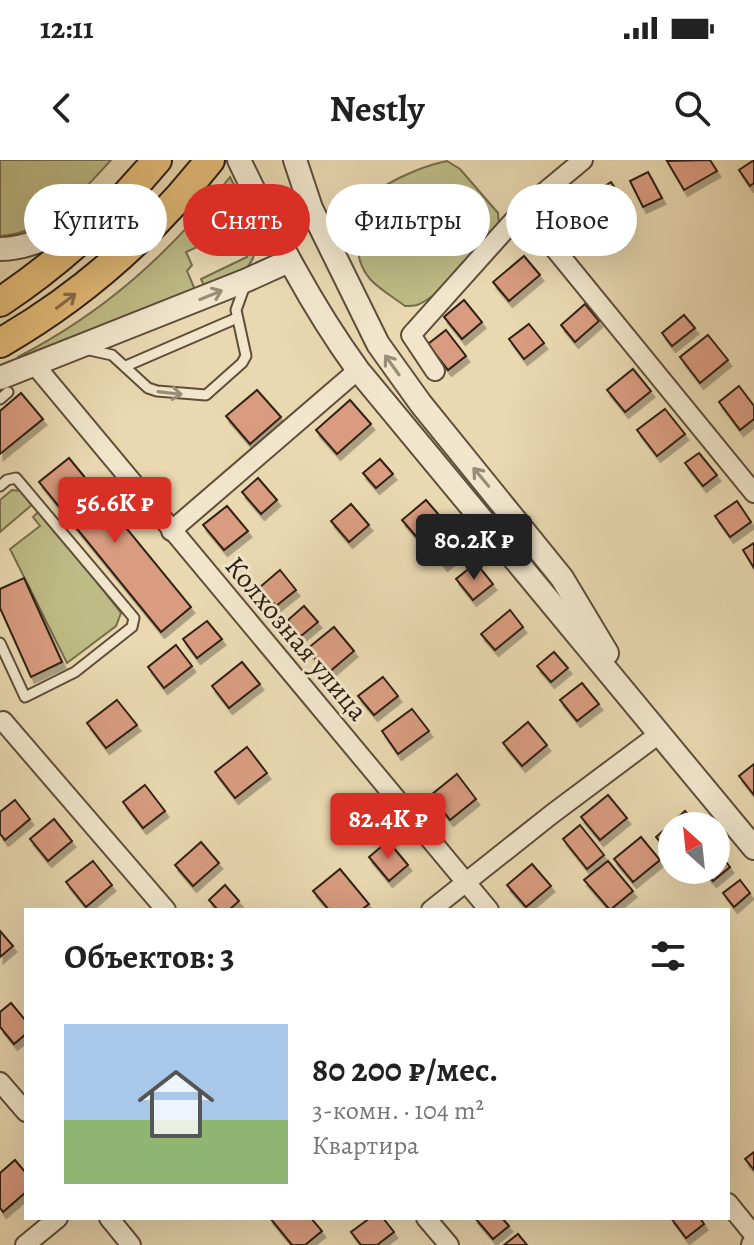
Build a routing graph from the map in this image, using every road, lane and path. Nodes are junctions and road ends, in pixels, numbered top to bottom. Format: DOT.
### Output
graph roads {
  1 [pos="157,160"];
  2 [pos="210,160"];
  3 [pos="239,160"];
  4 [pos="295,160"];
  5 [pos="583,160"];
  6 [pos="136,184"];
  7 [pos="554,184"];
  8 [pos="506,229"];
  9 [pos="24,246"];
  10 [pos="0,249"];
  11 [pos="61,256"];
  12 [pos="561,256"];
  13 [pos="289,261"];
  14 [pos="247,280"];
  15 [pos="0,302"];
  16 [pos="237,318"];
  17 [pos="0,343"];
  18 [pos="78,347"];
  19 [pos="34,364"];
  20 [pos="126,366"];
  21 [pos="358,370"];
  22 [pos="435,371"];
  23 [pos="3,390"];
  24 [pos="0,486"];
  25 [pos="754,493"];
  26 [pos="171,531"];
  27 [pos="0,643"];
  28 [pos="635,703"];
  29 [pos="2,720"];
  30 [pos="659,734"];
  31 [pos="754,848"];
  32 [pos="466,882"];
  33 [pos="164,908"];
  34 [pos="434,908"];
  35 [pos="487,908"];
  36 [pos="0,1082"];
  37 [pos="24,1110"];
  38 [pos="730,1205"];
  39 [pos="56,1220"];
  40 [pos="111,1220"];
  41 [pos="428,1220"];
  42 [pos="754,1235"];
  43 [pos="25,1245"];
  44 [pos="131,1245"];
  45 [pos="449,1245"];
  1 -- 6 [label="main road"];
  17 -- 2 [label="main road, one-way"];
  3 -- 13 [label="street"];
  28 -- 4 [label="street, one-way"];
  5 -- 7 [label="street"];
  8 -- 22 [label="street"];
  9 -- 10 [label="street"];
  11 -- 15 [label="main road"];
  12 -- 25 [label="street"];
  13 -- 14 [label="street"];
  13 -- 21 [label="street"];
  14 -- 16 [label="lane"];
  18 -- 14 [label="street, one-way"];
  16 -- 20 [label="lane"];
  20 -- 16 [label="lane, one-way"];
  18 -- 19 [label="street"];
  18 -- 20 [label="lane"];
  19 -- 23 [label="street"];
  19 -- 26 [label="street, Колхозная улица"];
  21 -- 26 [label="street"];
  21 -- 28 [label="street"];
  24 -- 27 [label="lane"];
  26 -- 32 [label="street, Колхозная улица"];
  28 -- 30 [label="street"];
  29 -- 33 [label="street"];
  30 -- 31 [label="street"];
  30 -- 32 [label="street"];
  32 -- 34 [label="street"];
  32 -- 35 [label="street, Колхозная улица"];
  36 -- 37 [label="street"];
  38 -- 42 [label="street"];
  39 -- 43 [label="street"];
  40 -- 44 [label="street"];
  41 -- 45 [label="street"];
}
